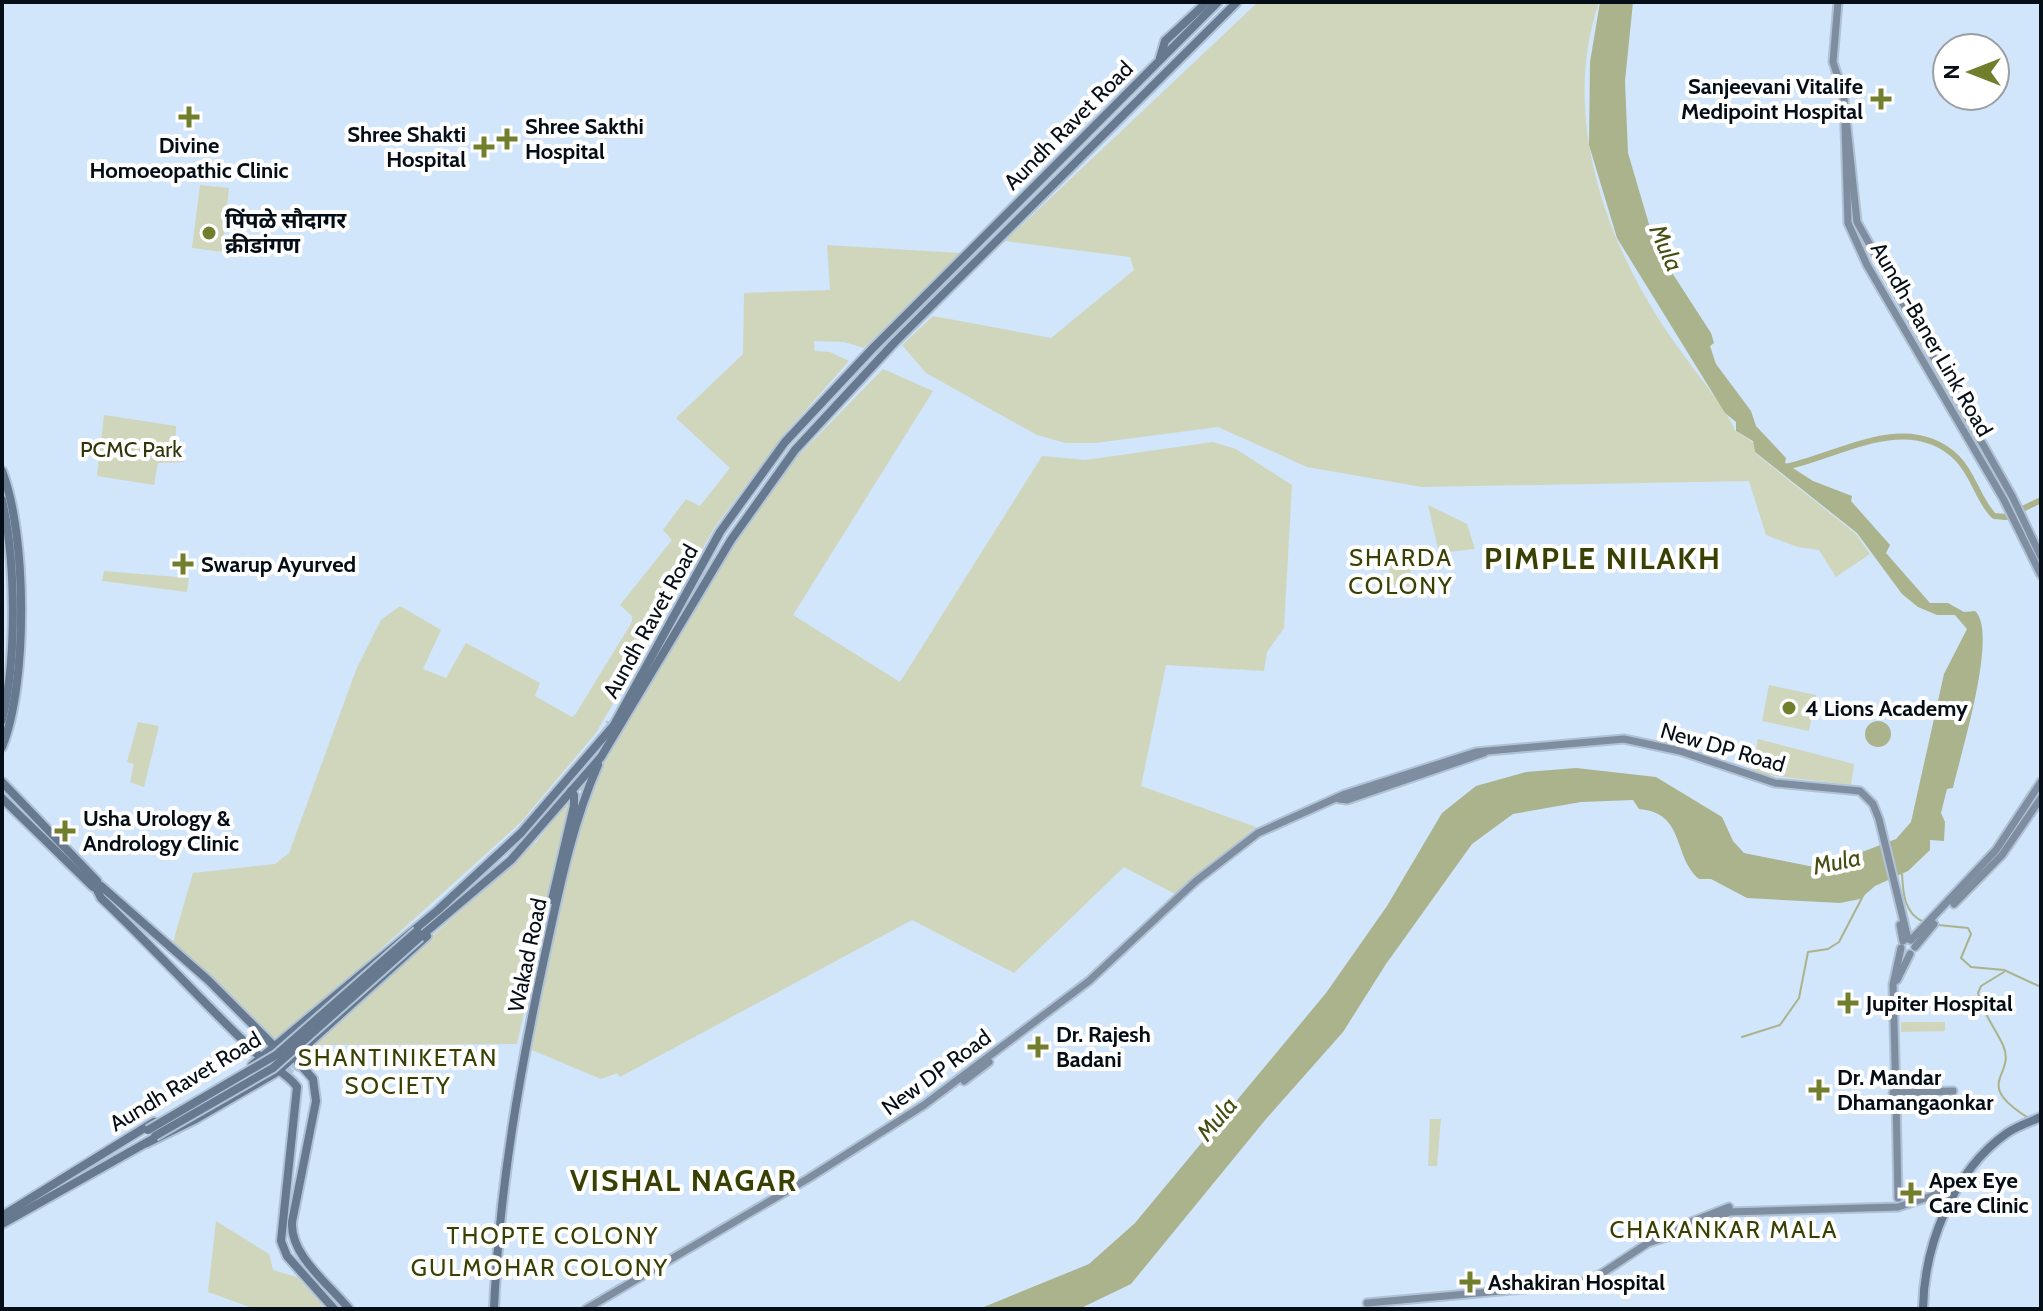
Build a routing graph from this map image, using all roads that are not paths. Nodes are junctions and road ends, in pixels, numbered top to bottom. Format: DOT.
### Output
graph roads {
  1 [pos="1207,2"];
  2 [pos="1218,2"];
  3 [pos="1237,2"];
  4 [pos="1838,2"];
  5 [pos="1160,59"];
  6 [pos="1845,108"];
  7 [pos="1931,355"];
  8 [pos="1923,362"];
  9 [pos="1964,410"];
  10 [pos="1955,418"];
  11 [pos="2,471"];
  12 [pos="2008,498"];
  13 [pos="2,500"];
  14 [pos="2021,525"];
  15 [pos="2041,557"];
  16 [pos="2041,575"];
  17 [pos="665,628"];
  18 [pos="2,720"];
  19 [pos="610,722"];
  20 [pos="2,747"];
  21 [pos="601,757"];
  22 [pos="2,782"];
  23 [pos="2041,782"];
  24 [pos="571,791"];
  25 [pos="582,791"];
  26 [pos="2,798"];
  27 [pos="2041,798"];
  28 [pos="95,885"];
  29 [pos="552,900"];
  30 [pos="1952,903"];
  31 [pos="441,914"];
  32 [pos="1908,945"];
  33 [pos="179,956"];
  34 [pos="179,973"];
  35 [pos="1017,1038"];
  36 [pos="258,1048"];
  37 [pos="275,1048"];
  38 [pos="260,1060"];
  39 [pos="298,1066"];
  40 [pos="274,1074"];
  41 [pos="1953,1091"];
  42 [pos="1896,1095"];
  43 [pos="2037,1121"];
  44 [pos="147,1132"];
  45 [pos="147,1143"];
  46 [pos="1962,1185"];
  47 [pos="286,1190"];
  48 [pos="1898,1202"];
  49 [pos="294,1213"];
  50 [pos="2,1216"];
  51 [pos="2,1224"];
  52 [pos="331,1287"];
  53 [pos="322,1295"];
  54 [pos="1375,1304"];
  55 [pos="334,1309"];
  56 [pos="349,1309"];
  57 [pos="492,1309"];
  58 [pos="586,1309"];
  59 [pos="594,1309"];
  60 [pos="1925,1309"];
  1 -- 5 [label="main road"];
  2 -- 5 [label="main road, Aundh Ravet Road"];
  3 -- 21 [label="main road, Aundh Ravet Road"];
  4 -- 6 [label="main road, Aundh-Baner Link Road"];
  5 -- 17 [label="main road, Aundh Ravet Road"];
  6 -- 7 [label="main road, Aundh-Baner Link Road"];
  6 -- 8 [label="main road, Aundh-Baner Link Road"];
  7 -- 8 [label="main road"];
  7 -- 9 [label="main road, Aundh-Baner Link Road"];
  8 -- 10 [label="main road, Aundh-Baner Link Road"];
  9 -- 10 [label="main road"];
  9 -- 12 [label="main road, Aundh-Baner Link Road"];
  10 -- 12 [label="main road, Aundh-Baner Link Road"];
  11 -- 20 [label="main road"];
  12 -- 14 [label="main road, Aundh-Baner Link Road"];
  13 -- 18 [label="main road"];
  14 -- 15 [label="main road, Aundh-Baner Link Road"];
  14 -- 16 [label="main road, Aundh-Baner Link Road"];
  17 -- 19 [label="main road"];
  17 -- 31 [label="main road, Aundh Ravet Road"];
  21 -- 24 [label="main road, Aundh Ravet Road"];
  21 -- 57 [label="main road, Wakad Road"];
  22 -- 28 [label="main road"];
  23 -- 30 [label="main road"];
  24 -- 29 [label="main road"];
  24 -- 31 [label="main road, Aundh Ravet Road"];
  25 -- 29 [label="main road"];
  26 -- 28 [label="main road"];
  27 -- 30 [label="main road"];
  28 -- 33 [label="main road"];
  28 -- 34 [label="main road"];
  29 -- 57 [label="main road, Wakad Road"];
  30 -- 32 [label="main road"];
  31 -- 37 [label="main road, Aundh Ravet Road"];
  31 -- 39 [label="main road"];
  31 -- 44 [label="main road, bridge"];
  32 -- 35 [label="main road, New DP Road"];
  32 -- 42 [label="main road"];
  33 -- 36 [label="main road"];
  33 -- 37 [label="main road"];
  34 -- 36 [label="main road"];
  34 -- 36 [label="main road"];
  35 -- 58 [label="main road, New DP Road"];
  35 -- 59 [label="main road, New DP Road"];
  36 -- 38 [label="main road"];
  37 -- 38 [label="main road, Aundh Ravet Road"];
  37 -- 39 [label="main road"];
  38 -- 40 [label="main road"];
  38 -- 44 [label="main road, Aundh Ravet Road"];
  39 -- 40 [label="main road"];
  39 -- 47 [label="main road"];
  39 -- 49 [label="main road"];
  39 -- 49 [label="main road"];
  40 -- 45 [label="main road"];
  40 -- 47 [label="main road"];
  41 -- 42 [label="main road"];
  42 -- 48 [label="main road"];
  43 -- 46 [label="main road"];
  44 -- 45 [label="main road"];
  44 -- 50 [label="main road, Aundh Ravet Road"];
  45 -- 51 [label="main road, Aundh Ravet Road"];
  46 -- 48 [label="main road"];
  46 -- 60 [label="main road"];
  47 -- 53 [label="main road"];
  48 -- 54 [label="main road"];
  49 -- 52 [label="main road"];
  52 -- 53 [label="main road"];
  52 -- 56 [label="main road"];
  53 -- 55 [label="main road"];
}
